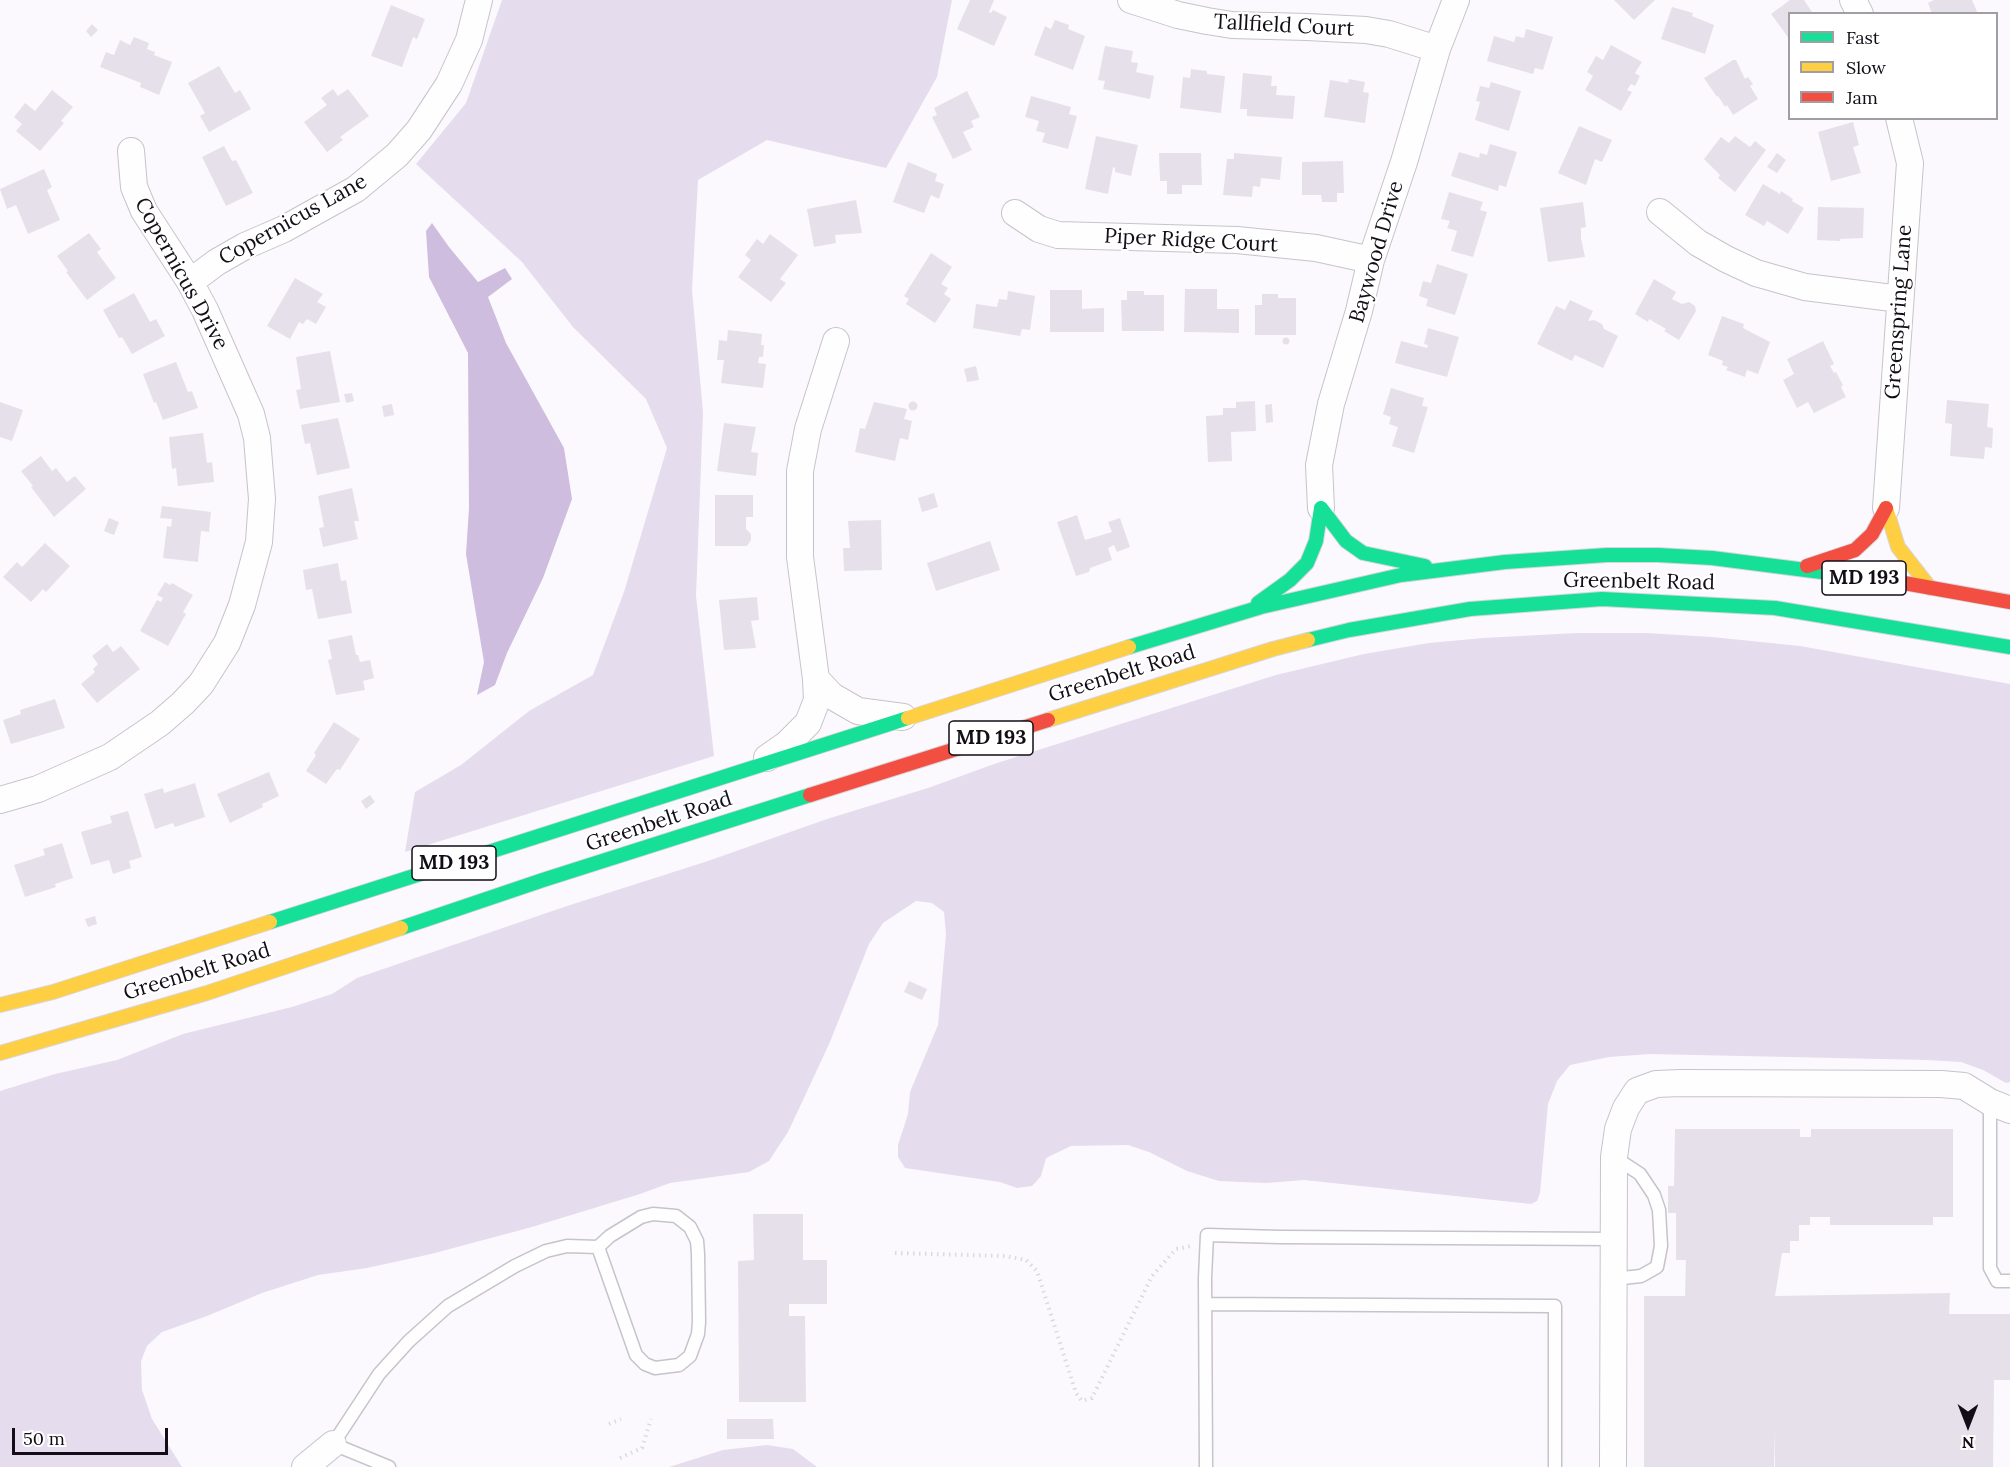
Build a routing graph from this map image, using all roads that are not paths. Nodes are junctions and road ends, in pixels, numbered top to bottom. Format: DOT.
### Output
graph roads {
  1 [pos="479,0"];
  2 [pos="1131,0"];
  3 [pos="1455,0"];
  4 [pos="1437,50"];
  5 [pos="1899,120"];
  6 [pos="131,151"];
  7 [pos="1660,212"];
  8 [pos="1015,213"];
  9 [pos="1371,260"];
  10 [pos="190,282"];
  11 [pos="1900,299"];
  12 [pos="836,341"];
  13 [pos="1886,507"];
  14 [pos="1321,508"];
  15 [pos="1798,568"];
  16 [pos="1442,570"];
  17 [pos="1930,588"];
  18 [pos="2010,602"];
  19 [pos="1248,610"];
  20 [pos="2010,647"];
  21 [pos="816,679"];
  22 [pos="906,717"];
  23 [pos="754,766"];
  24 [pos="0,800"];
  25 [pos="0,1005"];
  26 [pos="0,1053"];
  27 [pos="2000,1106"];
  28 [pos="1614,1157"];
  29 [pos="1613,1239"];
  30 [pos="598,1248"];
  31 [pos="1613,1279"];
  32 [pos="2010,1281"];
  33 [pos="1205,1304"];
  34 [pos="333,1444"];
  35 [pos="305,1467"];
  36 [pos="389,1467"];
  37 [pos="1206,1467"];
  38 [pos="1555,1467"];
  39 [pos="1613,1467"];
  1 -- 10 [label="street, Copernicus Lane"];
  2 -- 4 [label="street, Tallfield Court"];
  3 -- 4 [label="street, Baywood Drive"];
  4 -- 9 [label="street, Baywood Drive"];
  5 -- 11 [label="street, Greenspring Lane"];
  6 -- 10 [label="street, Copernicus Drive"];
  7 -- 11 [label="street"];
  8 -- 9 [label="street, Piper Ridge Court"];
  9 -- 14 [label="street, Baywood Drive"];
  10 -- 24 [label="street, Copernicus Drive"];
  11 -- 13 [label="street, Greenspring Lane"];
  12 -- 21 [label="street"];
  13 -- 15 [label="main road"];
  13 -- 17 [label="main road"];
  14 -- 16 [label="main road"];
  14 -- 19 [label="main road"];
  15 -- 16 [label="main road, Greenbelt Road / MD 193"];
  15 -- 17 [label="main road, Greenbelt Road / MD 193"];
  16 -- 19 [label="main road, Greenbelt Road / MD 193"];
  17 -- 18 [label="main road, Greenbelt Road / MD 193"];
  19 -- 22 [label="main road, Greenbelt Road / MD 193"];
  20 -- 26 [label="main road, Greenbelt Road / MD 193"];
  21 -- 22 [label="street"];
  21 -- 23 [label="street"];
  22 -- 23 [label="main road, Greenbelt Road / MD 193"];
  23 -- 25 [label="main road, Greenbelt Road / MD 193"];
  27 -- 28 [label="street"];
  27 -- 32 [label="lane"];
  28 -- 29 [label="street"];
  28 -- 31 [label="lane"];
  29 -- 31 [label="street"];
  29 -- 33 [label="lane"];
  30 -- 30 [label="lane"];
  30 -- 34 [label="lane"];
  31 -- 39 [label="street"];
  33 -- 37 [label="lane"];
  33 -- 38 [label="lane"];
  34 -- 35 [label="street"];
  34 -- 36 [label="lane"];
}
